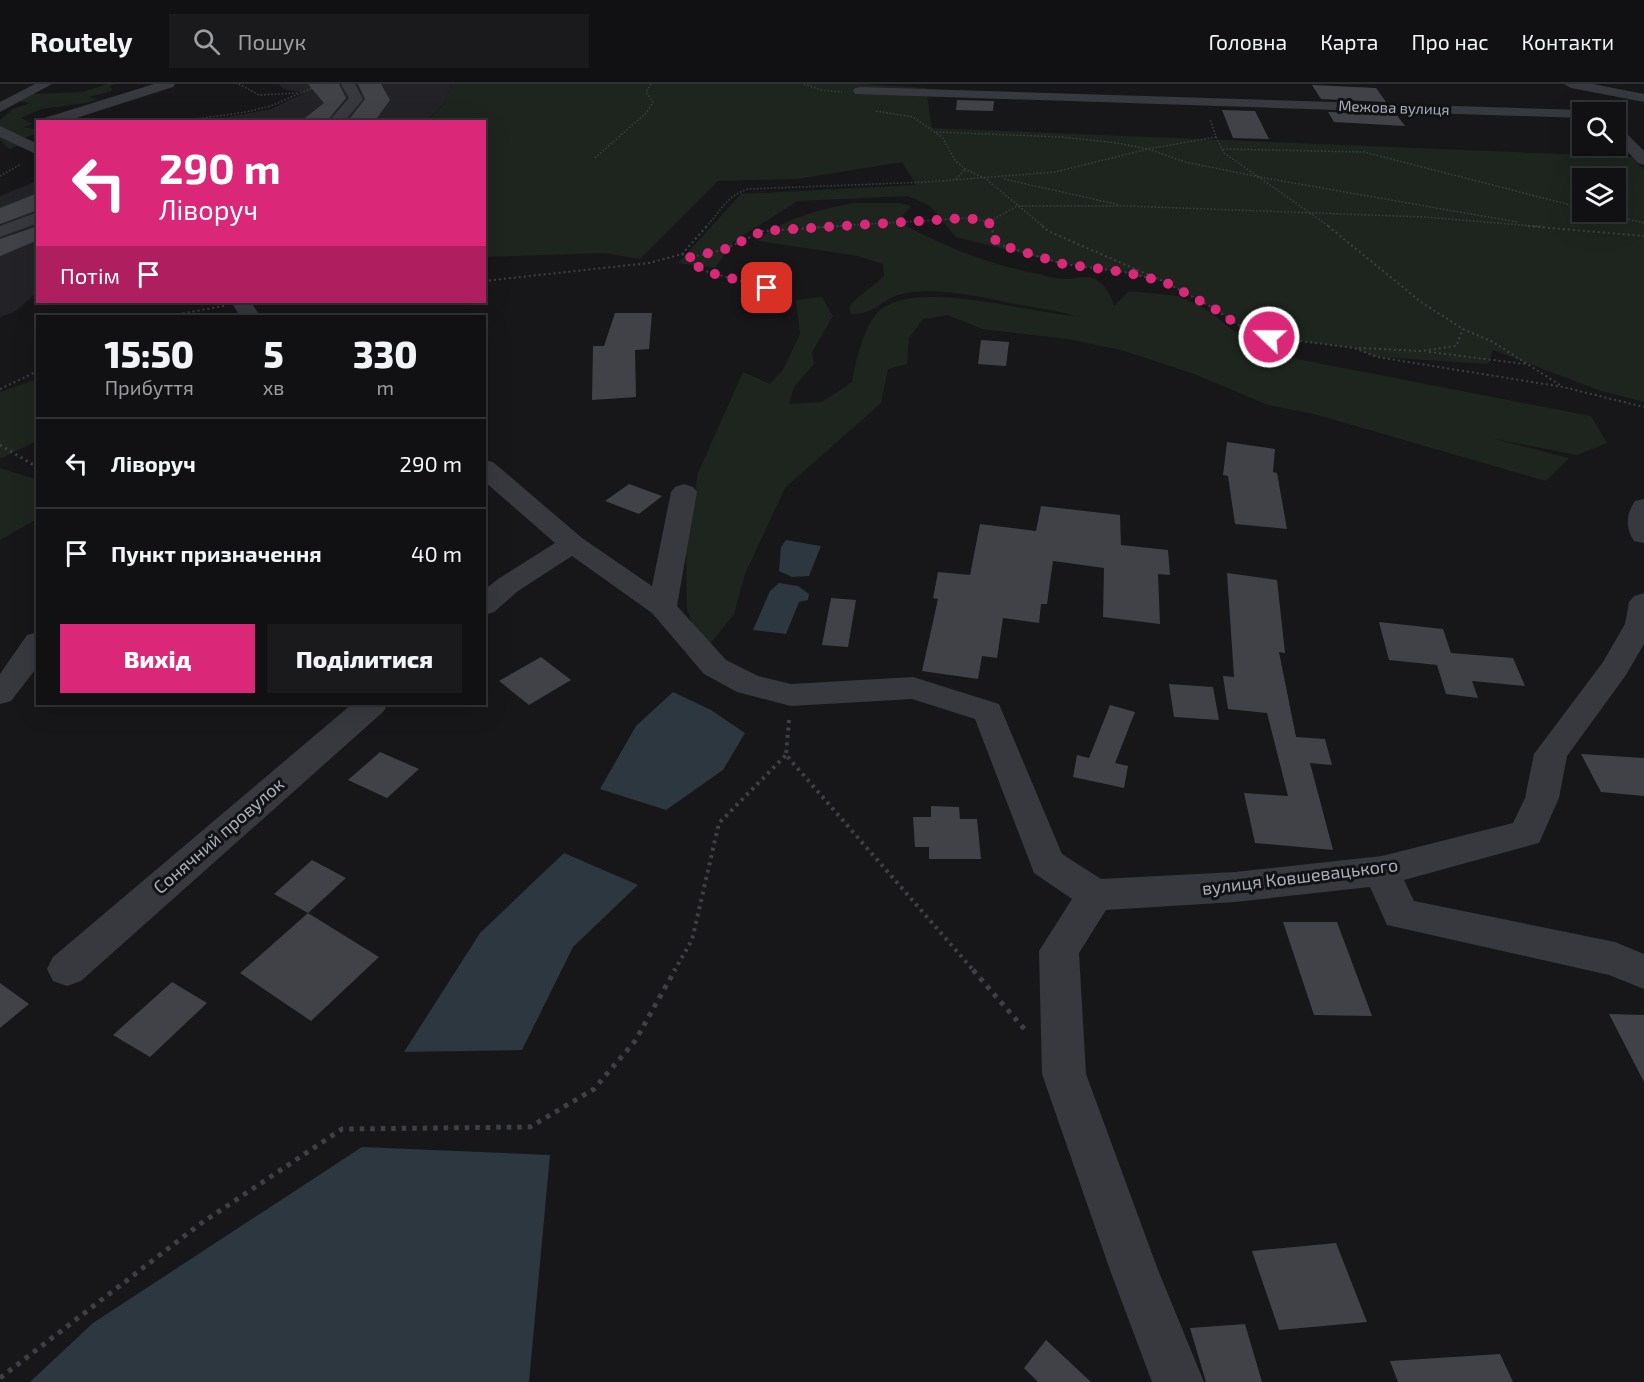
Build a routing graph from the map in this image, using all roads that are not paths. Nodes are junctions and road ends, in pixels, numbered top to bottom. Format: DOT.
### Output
graph roads {
  1 [pos="45,84"];
  2 [pos="168,84"];
  3 [pos="348,84"];
  4 [pos="1197,84"];
  5 [pos="1569,84"];
  6 [pos="861,91"];
  7 [pos="1644,98"];
  8 [pos="1205,101"];
  9 [pos="1587,102"];
  10 [pos="0,108"];
  11 [pos="1572,114"];
  12 [pos="53,120"];
  13 [pos="337,120"];
  14 [pos="36,124"];
  15 [pos="1,131"];
  16 [pos="1626,141"];
  17 [pos="36,149"];
  18 [pos="1644,160"];
  19 [pos="36,218"];
  20 [pos="0,232"];
  21 [pos="486,469"];
  22 [pos="684,492"];
  23 [pos="1644,507"];
  24 [pos="1644,535"];
  25 [pos="572,544"];
  26 [pos="1644,602"];
  27 [pos="486,604"];
  28 [pos="662,607"];
  29 [pos="36,645"];
  30 [pos="0,693"];
  31 [pos="371,705"];
  32 [pos="1382,871"];
  33 [pos="1095,895"];
  34 [pos="67,969"];
  35 [pos="1644,972"];
  36 [pos="1178,1382"];
  1 -- 10 [label="street"];
  2 -- 12 [label="street"];
  3 -- 13 [label="street"];
  4 -- 8 [label="street"];
  5 -- 7 [label="street"];
  5 -- 9 [label="street"];
  6 -- 8 [label="street, Межова вулиця"];
  8 -- 11 [label="street, Межова вулиця"];
  14 -- 15 [label="street"];
  15 -- 17 [label="street"];
  16 -- 18 [label="street"];
  19 -- 20 [label="street"];
  21 -- 25 [label="street"];
  22 -- 28 [label="street"];
  23 -- 24 [label="street"];
  25 -- 27 [label="street"];
  25 -- 28 [label="street"];
  26 -- 32 [label="street, вулиця Ковшевацького"];
  28 -- 33 [label="street"];
  29 -- 30 [label="street"];
  31 -- 34 [label="street, Сонячний провулок"];
  32 -- 33 [label="street, вулиця Ковшевацького"];
  32 -- 35 [label="street"];
  33 -- 36 [label="street"];
}
